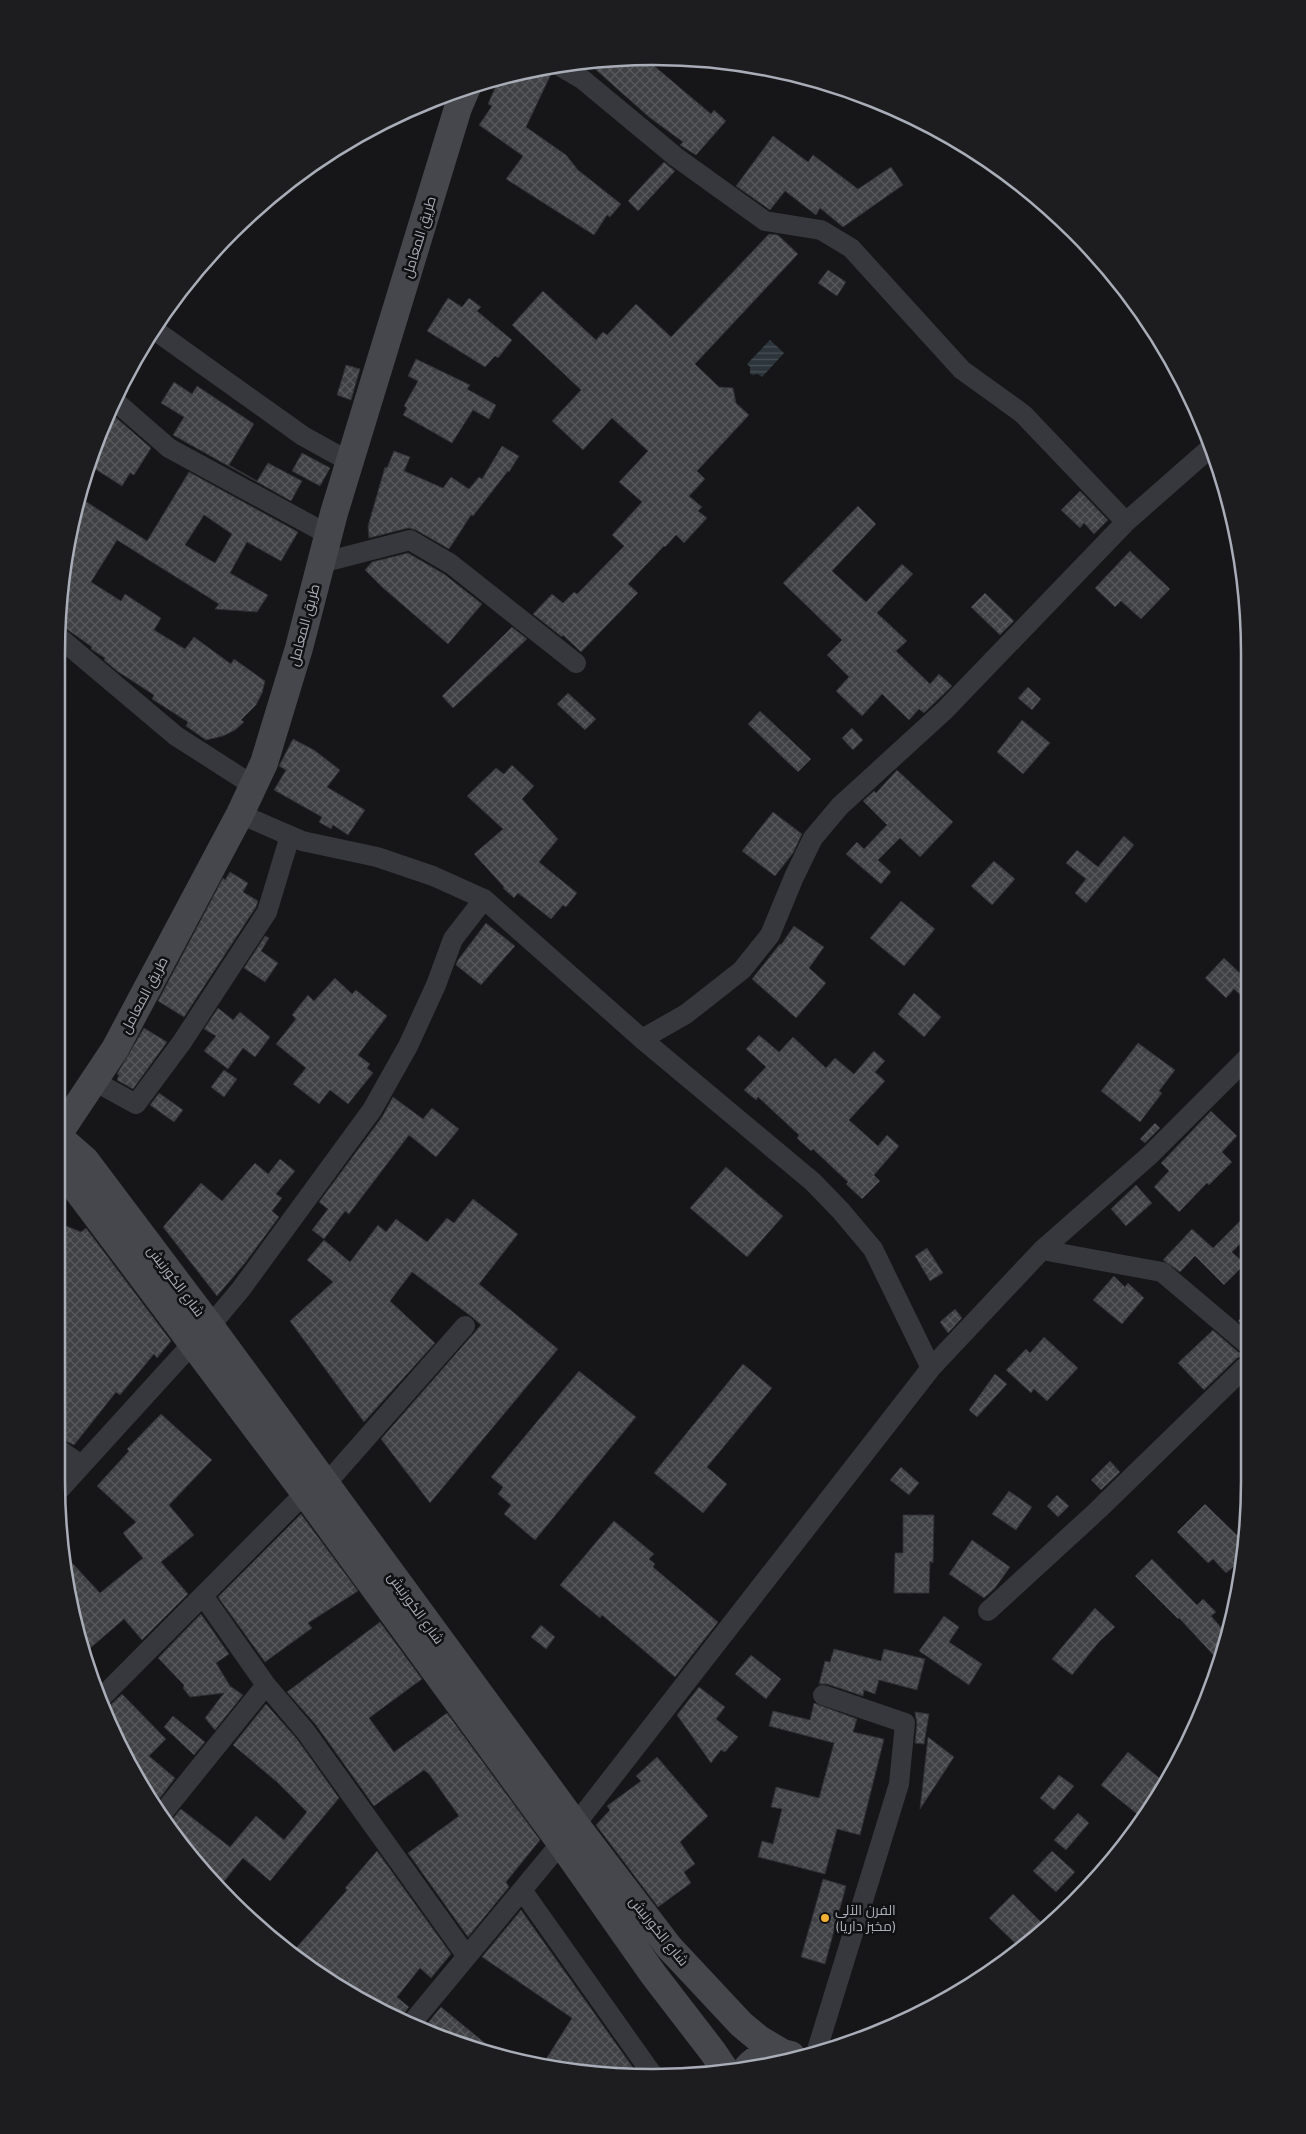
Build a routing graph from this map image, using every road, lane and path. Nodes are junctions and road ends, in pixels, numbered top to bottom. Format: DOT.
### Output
graph roads {
  1 [pos="569,71"];
  2 [pos="463,96"];
  3 [pos="159,333"];
  4 [pos="120,406"];
  5 [pos="1205,452"];
  6 [pos="350,462"];
  7 [pos="1126,522"];
  8 [pos="329,535"];
  9 [pos="321,563"];
  10 [pos="65,643"];
  11 [pos="576,663"];
  12 [pos="254,786"];
  13 [pos="240,814"];
  14 [pos="290,836"];
  15 [pos="484,899"];
  16 [pos="642,1039"];
  17 [pos="1241,1064"];
  18 [pos="94,1081"];
  19 [pos="65,1124"];
  20 [pos="65,1142"];
  21 [pos="65,1175"];
  22 [pos="1042,1250"];
  23 [pos="465,1326"];
  24 [pos="202,1335"];
  25 [pos="1241,1339"];
  26 [pos="931,1368"];
  27 [pos="1241,1372"];
  28 [pos="65,1454"];
  29 [pos="80,1465"];
  30 [pos="65,1483"];
  31 [pos="315,1489"];
  32 [pos="204,1597"];
  33 [pos="988,1610"];
  34 [pos="266,1685"];
  35 [pos="105,1694"];
  36 [pos="823,1695"];
  37 [pos="165,1810"];
  38 [pos="568,1834"];
  39 [pos="522,1890"];
  40 [pos="466,1955"];
  41 [pos="415,2018"];
  42 [pos="818,2045"];
  43 [pos="785,2054"];
  44 [pos="780,2055"];
  45 [pos="755,2060"];
  46 [pos="722,2065"];
  47 [pos="649,2069"];
  1 -- 7 [label="street"];
  2 -- 6 [label="main road, طريق المعامل"];
  3 -- 6 [label="street"];
  4 -- 8 [label="street"];
  5 -- 7 [label="street"];
  6 -- 8 [label="main road, طريق المعامل"];
  7 -- 16 [label="street"];
  8 -- 9 [label="main road, طريق المعامل"];
  9 -- 11 [label="street"];
  9 -- 12 [label="main road, طريق المعامل"];
  10 -- 12 [label="street"];
  12 -- 13 [label="main road, طريق المعامل"];
  13 -- 14 [label="street"];
  13 -- 18 [label="main road, طريق المعامل"];
  14 -- 15 [label="street"];
  14 -- 18 [label="street"];
  15 -- 16 [label="street"];
  15 -- 24 [label="street"];
  16 -- 26 [label="street"];
  17 -- 22 [label="street"];
  18 -- 19 [label="main road, طريق المعامل"];
  20 -- 24 [label="main road, شارع الكورنيش"];
  21 -- 24 [label="main road, شارع الكورنيش"];
  22 -- 25 [label="street"];
  22 -- 26 [label="street"];
  23 -- 31 [label="street"];
  24 -- 29 [label="street"];
  24 -- 31 [label="main road, شارع الكورنيش"];
  26 -- 38 [label="street"];
  27 -- 33 [label="street"];
  28 -- 29 [label="street"];
  29 -- 30 [label="street"];
  31 -- 32 [label="street"];
  31 -- 38 [label="main road, شارع الكورنيش"];
  32 -- 34 [label="street"];
  32 -- 35 [label="street"];
  34 -- 37 [label="street"];
  34 -- 40 [label="street"];
  36 -- 42 [label="street"];
  38 -- 39 [label="street"];
  38 -- 43 [label="main road, شارع الكورنيش"];
  38 -- 46 [label="main road, شارع الكورنيش"];
  39 -- 40 [label="street"];
  39 -- 47 [label="street"];
  40 -- 41 [label="street"];
  44 -- 45 [label="main road"];
}
